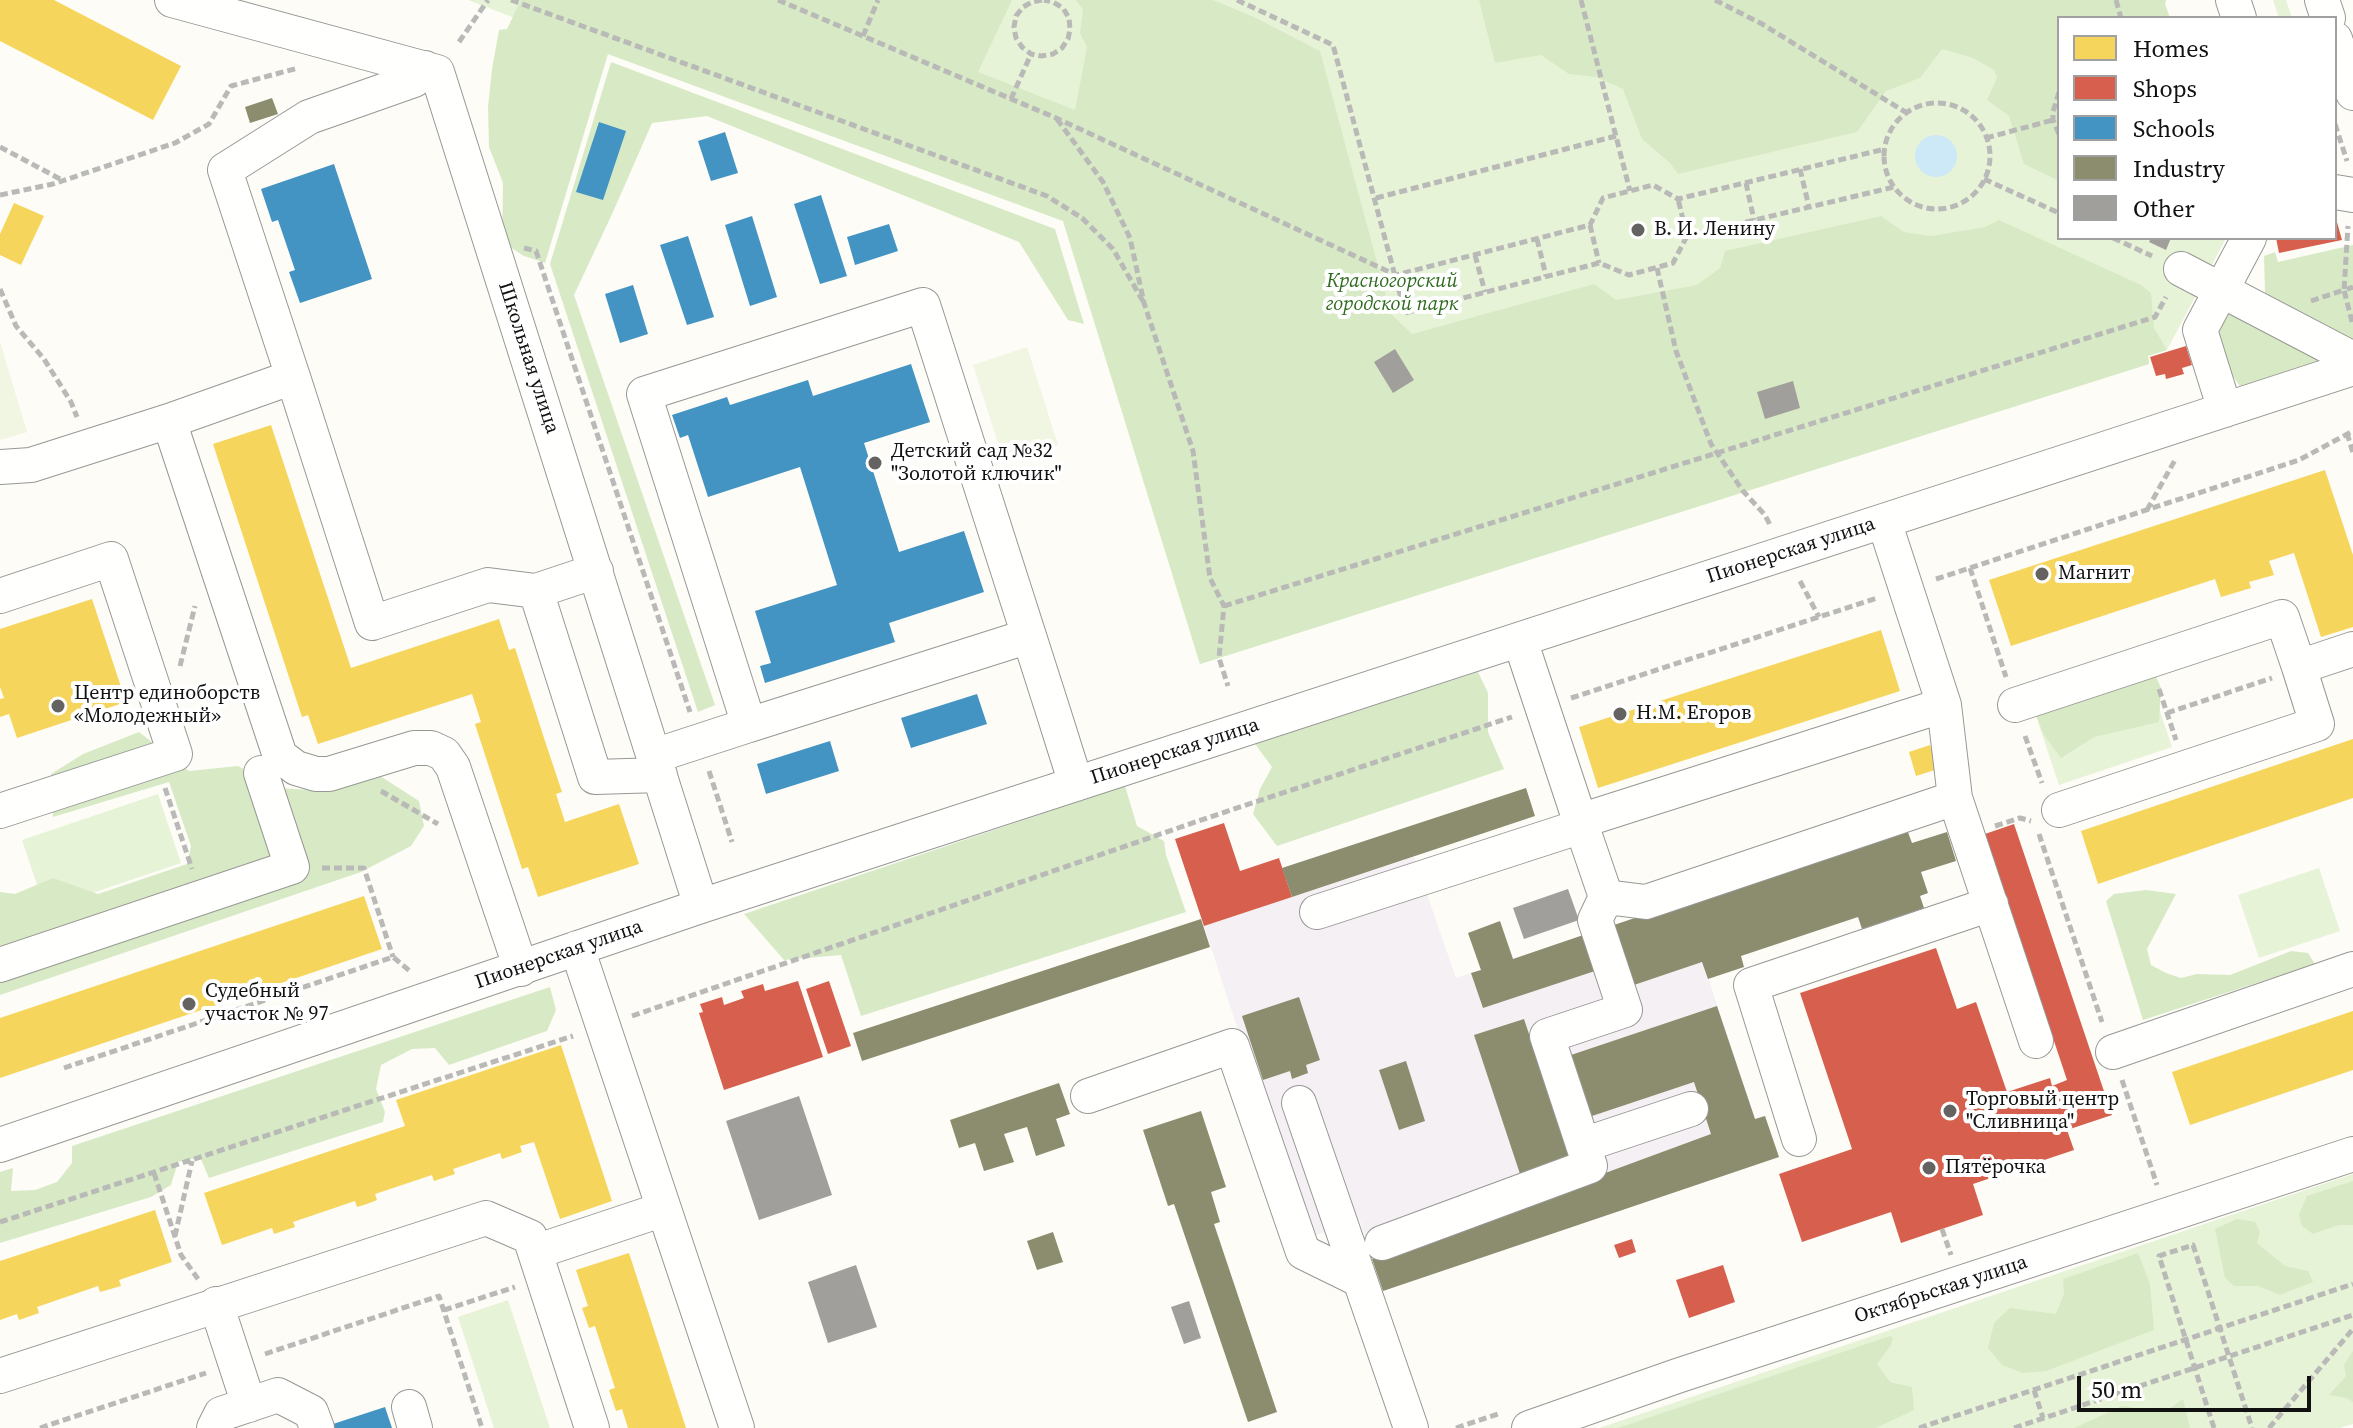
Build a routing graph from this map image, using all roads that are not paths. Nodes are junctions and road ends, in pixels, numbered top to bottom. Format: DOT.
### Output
graph roads {
  1 [pos="172,0"];
  2 [pos="2337,45"];
  3 [pos="425,68"];
  4 [pos="2353,93"];
  5 [pos="2248,240"];
  6 [pos="2181,269"];
  7 [pos="2220,290"];
  8 [pos="2353,359"];
  9 [pos="2353,368"];
  10 [pos="293,377"];
  11 [pos="2225,410"];
  12 [pos="169,421"];
  13 [pos="0,467"];
  14 [pos="1884,521"];
  15 [pos="596,571"];
  16 [pos="536,591"];
  17 [pos="0,596"];
  18 [pos="1029,636"];
  19 [pos="1520,640"];
  20 [pos="2353,649"];
  21 [pos="2299,668"];
  22 [pos="1944,705"];
  23 [pos="2015,705"];
  24 [pos="749,725"];
  25 [pos="657,765"];
  26 [pos="261,773"];
  27 [pos="1076,784"];
  28 [pos="1955,798"];
  29 [pos="2051,800"];
  30 [pos="0,811"];
  31 [pos="1581,824"];
  32 [pos="1606,897"];
  33 [pos="1991,904"];
  34 [pos="701,906"];
  35 [pos="1317,912"];
  36 [pos="577,948"];
  37 [pos="0,965"];
  38 [pos="521,969"];
  39 [pos="2353,969"];
  40 [pos="2036,1041"];
  41 [pos="2113,1052"];
  42 [pos="1088,1096"];
  43 [pos="1299,1103"];
  44 [pos="1691,1109"];
  45 [pos="1799,1139"];
  46 [pos="0,1145"];
  47 [pos="1583,1145"];
  48 [pos="2353,1154"];
  49 [pos="664,1209"];
  50 [pos="1382,1243"];
  51 [pos="539,1265"];
  52 [pos="1360,1280"];
  53 [pos="216,1304"];
  54 [pos="0,1376"];
  55 [pos="249,1405"];
  56 [pos="214,1428"];
  57 [pos="317,1428"];
  58 [pos="592,1428"];
  59 [pos="737,1428"];
  60 [pos="1411,1428"];
  61 [pos="1529,1428"];
  1 -- 3 [label="street"];
  2 -- 4 [label="street"];
  3 -- 10 [label="street"];
  3 -- 15 [label="street, Школьная улица"];
  5 -- 7 [label="street"];
  6 -- 7 [label="street"];
  7 -- 8 [label="street"];
  7 -- 11 [label="street"];
  9 -- 11 [label="street, Пионерская улица"];
  10 -- 12 [label="street"];
  10 -- 16 [label="street"];
  11 -- 14 [label="street, Пионерская улица"];
  12 -- 13 [label="street"];
  12 -- 38 [label="street"];
  14 -- 19 [label="street, Пионерская улица"];
  14 -- 22 [label="street"];
  15 -- 16 [label="street"];
  15 -- 25 [label="street, Школьная улица"];
  16 -- 25 [label="street"];
  17 -- 30 [label="street"];
  18 -- 24 [label="street"];
  18 -- 24 [label="street"];
  18 -- 27 [label="street"];
  19 -- 27 [label="street, Пионерская улица"];
  19 -- 31 [label="street"];
  20 -- 21 [label="street"];
  21 -- 23 [label="street"];
  21 -- 29 [label="street"];
  22 -- 28 [label="street"];
  22 -- 31 [label="street"];
  24 -- 25 [label="street"];
  25 -- 34 [label="street, Школьная улица"];
  26 -- 37 [label="street"];
  27 -- 34 [label="street, Пионерская улица"];
  28 -- 32 [label="street"];
  28 -- 33 [label="street"];
  31 -- 32 [label="street"];
  31 -- 35 [label="street"];
  32 -- 47 [label="street"];
  33 -- 40 [label="street"];
  33 -- 45 [label="street"];
  34 -- 36 [label="street, Пионерская улица"];
  36 -- 38 [label="street, Пионерская улица"];
  36 -- 49 [label="street"];
  38 -- 46 [label="street, Пионерская улица"];
  39 -- 41 [label="street"];
  42 -- 52 [label="street"];
  43 -- 52 [label="street"];
  44 -- 47 [label="street"];
  47 -- 50 [label="street"];
  48 -- 61 [label="street, Октябрьская улица"];
  49 -- 51 [label="street"];
  49 -- 59 [label="street"];
  51 -- 53 [label="street"];
  51 -- 58 [label="street"];
  52 -- 60 [label="street"];
  53 -- 54 [label="street"];
  53 -- 55 [label="street"];
  55 -- 56 [label="street"];
  55 -- 57 [label="street"];
}
